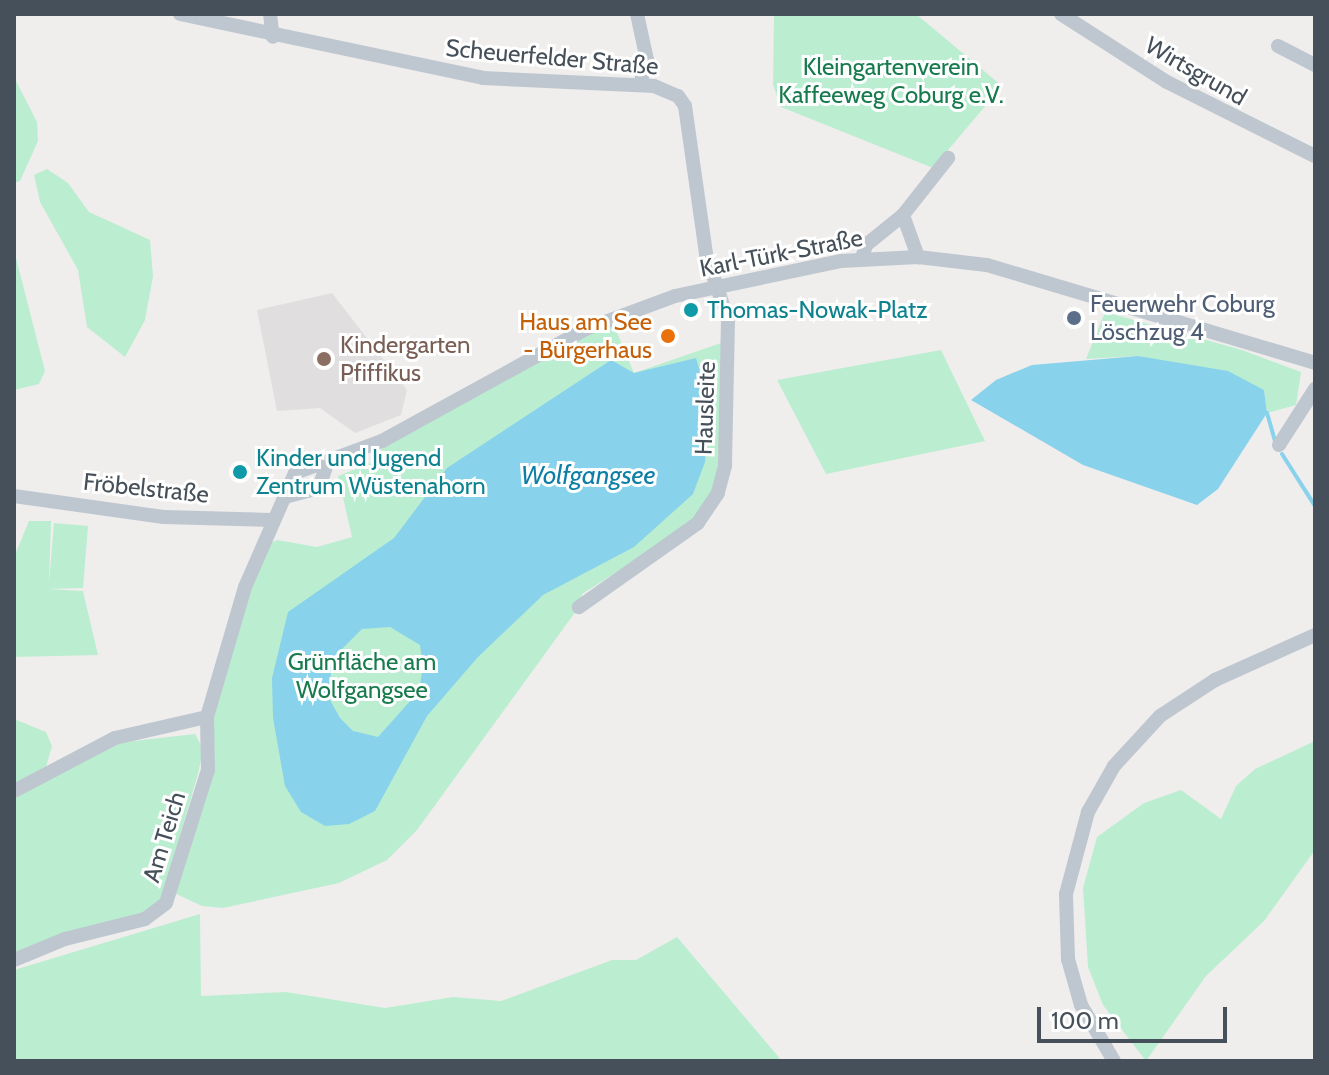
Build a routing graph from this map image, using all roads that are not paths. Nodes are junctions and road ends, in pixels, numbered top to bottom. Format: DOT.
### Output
graph roads {
  1 [pos="180,14"];
  2 [pos="270,14"];
  3 [pos="637,14"];
  4 [pos="1061,14"];
  5 [pos="273,37"];
  6 [pos="1278,46"];
  7 [pos="1315,65"];
  8 [pos="640,85"];
  9 [pos="1315,156"];
  10 [pos="948,158"];
  11 [pos="903,215"];
  12 [pos="918,257"];
  13 [pos="862,258"];
  14 [pos="720,287"];
  15 [pos="1315,363"];
  16 [pos="1315,389"];
  17 [pos="1279,445"];
  18 [pos="327,464"];
  19 [pos="14,496"];
  20 [pos="285,497"];
  21 [pos="272,520"];
  22 [pos="579,607"];
  23 [pos="1315,635"];
  24 [pos="207,717"];
  25 [pos="14,791"];
  26 [pos="14,960"];
  27 [pos="1114,1061"];
  1 -- 5 [label="street, Scheuerfelder Straße"];
  2 -- 5 [label="street"];
  3 -- 8 [label="street"];
  4 -- 9 [label="street, Wirtsgrund"];
  5 -- 8 [label="street, Scheuerfelder Straße"];
  6 -- 7 [label="street"];
  8 -- 14 [label="street, Scheuerfelder Straße"];
  10 -- 11 [label="street"];
  11 -- 12 [label="street"];
  11 -- 13 [label="street"];
  12 -- 13 [label="street, Karl-Türk-Straße"];
  12 -- 15 [label="street, Karl-Türk-Straße"];
  13 -- 14 [label="street, Karl-Türk-Straße"];
  14 -- 18 [label="street, Karl-Türk-Straße"];
  14 -- 22 [label="street, Hausleite"];
  16 -- 17 [label="street"];
  18 -- 20 [label="street, Karl-Türk-Straße"];
  18 -- 20 [label="street, Karl-Türk-Straße"];
  19 -- 21 [label="street, Fröbelstraße"];
  20 -- 21 [label="street, Karl-Türk-Straße"];
  21 -- 24 [label="street, Karl-Türk-Straße"];
  23 -- 27 [label="street"];
  24 -- 25 [label="street"];
  24 -- 26 [label="street, Am Teich"];
}
